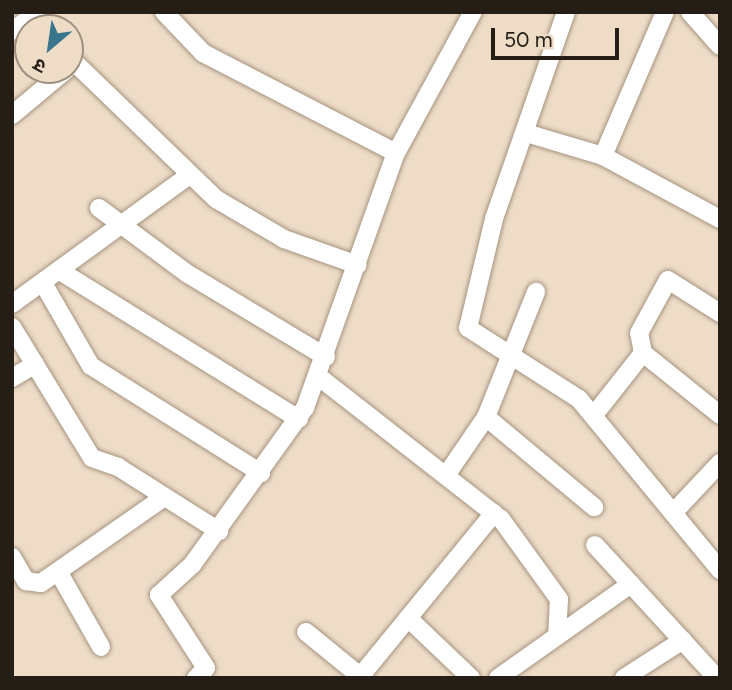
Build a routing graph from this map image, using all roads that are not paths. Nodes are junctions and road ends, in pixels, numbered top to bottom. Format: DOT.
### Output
graph roads {
  1 [pos="164,12"];
  2 [pos="473,12"];
  3 [pos="566,12"];
  4 [pos="665,12"];
  5 [pos="690,12"];
  6 [pos="719,42"];
  7 [pos="84,78"];
  8 [pos="47,84"];
  9 [pos="12,115"];
  10 [pos="526,133"];
  11 [pos="396,153"];
  12 [pos="603,156"];
  13 [pos="187,177"];
  14 [pos="99,208"];
  15 [pos="720,219"];
  16 [pos="119,223"];
  17 [pos="358,265"];
  18 [pos="60,271"];
  19 [pos="43,283"];
  20 [pos="536,292"];
  21 [pos="12,304"];
  22 [pos="720,313"];
  23 [pos="12,327"];
  24 [pos="643,352"];
  25 [pos="514,356"];
  26 [pos="326,357"];
  27 [pos="35,364"];
  28 [pos="319,377"];
  29 [pos="12,378"];
  30 [pos="594,415"];
  31 [pos="720,415"];
  32 [pos="486,417"];
  33 [pos="299,419"];
  34 [pos="720,463"];
  35 [pos="261,473"];
  36 [pos="446,474"];
  37 [pos="163,498"];
  38 [pos="594,507"];
  39 [pos="494,513"];
  40 [pos="673,513"];
  41 [pos="219,531"];
  42 [pos="595,545"];
  43 [pos="12,557"];
  44 [pos="720,570"];
  45 [pos="59,573"];
  46 [pos="18,580"];
  47 [pos="631,584"];
  48 [pos="408,618"];
  49 [pos="306,632"];
  50 [pos="557,636"];
  51 [pos="683,640"];
  52 [pos="101,647"];
  53 [pos="360,677"];
  54 [pos="196,678"];
  55 [pos="471,678"];
  56 [pos="498,678"];
  57 [pos="624,678"];
  58 [pos="717,678"];
  1 -- 11 [label="street"];
  2 -- 11 [label="street"];
  3 -- 10 [label="street"];
  4 -- 12 [label="street"];
  5 -- 6 [label="street"];
  7 -- 13 [label="street"];
  8 -- 9 [label="street"];
  10 -- 12 [label="street"];
  10 -- 25 [label="street"];
  11 -- 17 [label="street"];
  12 -- 15 [label="street"];
  13 -- 16 [label="street"];
  13 -- 17 [label="street"];
  14 -- 16 [label="street"];
  16 -- 18 [label="street"];
  16 -- 26 [label="street"];
  17 -- 26 [label="street"];
  18 -- 19 [label="street"];
  18 -- 33 [label="street"];
  19 -- 21 [label="street"];
  19 -- 35 [label="street"];
  20 -- 25 [label="street"];
  22 -- 24 [label="street"];
  23 -- 27 [label="street"];
  24 -- 30 [label="street"];
  24 -- 31 [label="street"];
  25 -- 30 [label="street"];
  25 -- 32 [label="street"];
  26 -- 28 [label="street"];
  27 -- 29 [label="street"];
  27 -- 37 [label="street"];
  28 -- 33 [label="street"];
  28 -- 36 [label="street"];
  30 -- 40 [label="street"];
  32 -- 36 [label="street"];
  32 -- 38 [label="street"];
  33 -- 35 [label="street"];
  34 -- 40 [label="street"];
  35 -- 41 [label="street"];
  36 -- 39 [label="street"];
  37 -- 41 [label="street"];
  37 -- 45 [label="street"];
  39 -- 48 [label="street"];
  39 -- 50 [label="street"];
  40 -- 44 [label="street"];
  41 -- 54 [label="street"];
  42 -- 47 [label="street"];
  43 -- 46 [label="street"];
  45 -- 46 [label="street"];
  45 -- 52 [label="street"];
  47 -- 50 [label="street"];
  47 -- 51 [label="street"];
  48 -- 53 [label="street"];
  48 -- 55 [label="street"];
  49 -- 53 [label="street"];
  50 -- 56 [label="street"];
  51 -- 57 [label="street"];
  51 -- 58 [label="street"];
}
